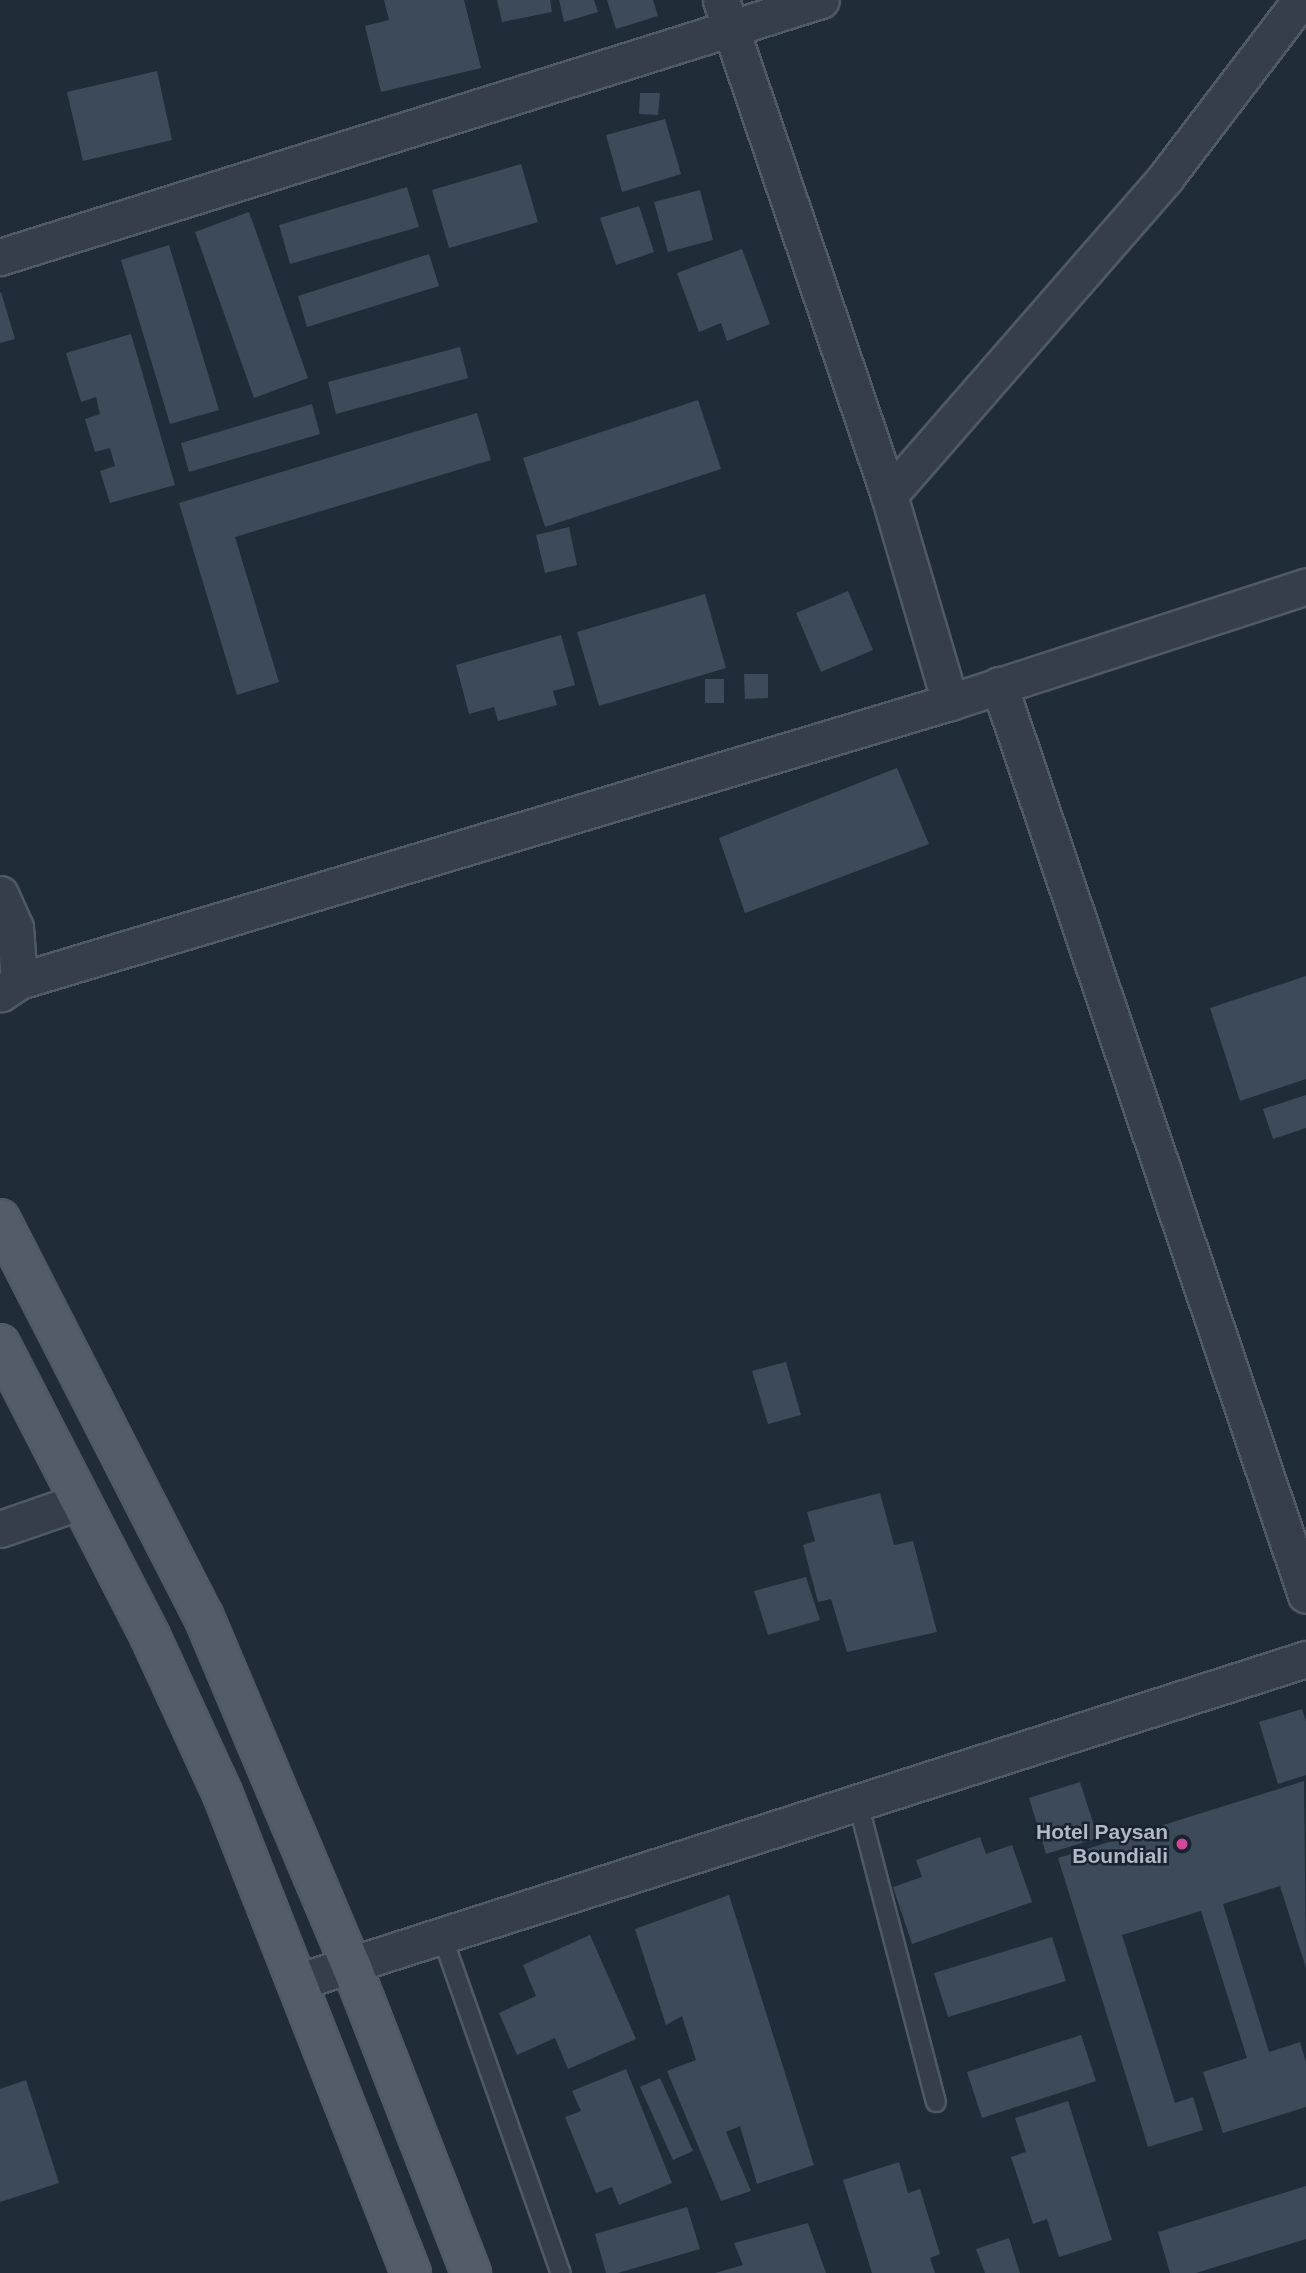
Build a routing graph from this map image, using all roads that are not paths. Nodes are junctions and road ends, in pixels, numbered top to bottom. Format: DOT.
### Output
graph roads {
  1 [pos="821,0"];
  2 [pos="1301,0"];
  3 [pos="726,13"];
  4 [pos="0,257"];
  5 [pos="889,495"];
  6 [pos="1306,586"];
  7 [pos="999,685"];
  8 [pos="950,702"];
  9 [pos="0,894"];
  10 [pos="10,987"];
  11 [pos="0,1219"];
  12 [pos="0,1344"];
  13 [pos="81,1501"];
  14 [pos="0,1529"];
  15 [pos="1306,1595"];
  16 [pos="1306,1658"];
  17 [pos="858,1802"];
  18 [pos="442,1936"];
  19 [pos="351,1965"];
  20 [pos="297,1982"];
  21 [pos="936,2102"];
  22 [pos="411,2273"];
  23 [pos="471,2273"];
  24 [pos="561,2273"];
  1 -- 3 [label="street"];
  2 -- 5 [label="street"];
  3 -- 4 [label="street"];
  3 -- 5 [label="street"];
  5 -- 8 [label="street"];
  6 -- 7 [label="street"];
  7 -- 8 [label="street"];
  7 -- 15 [label="street"];
  8 -- 10 [label="street"];
  9 -- 10 [label="street"];
  11 -- 19 [label="main road"];
  12 -- 13 [label="main road"];
  13 -- 14 [label="street"];
  13 -- 20 [label="main road"];
  16 -- 17 [label="street"];
  17 -- 18 [label="street"];
  17 -- 21 [label="lane"];
  18 -- 19 [label="street"];
  18 -- 24 [label="lane"];
  19 -- 20 [label="street"];
  19 -- 23 [label="main road"];
  20 -- 22 [label="main road"];
}
